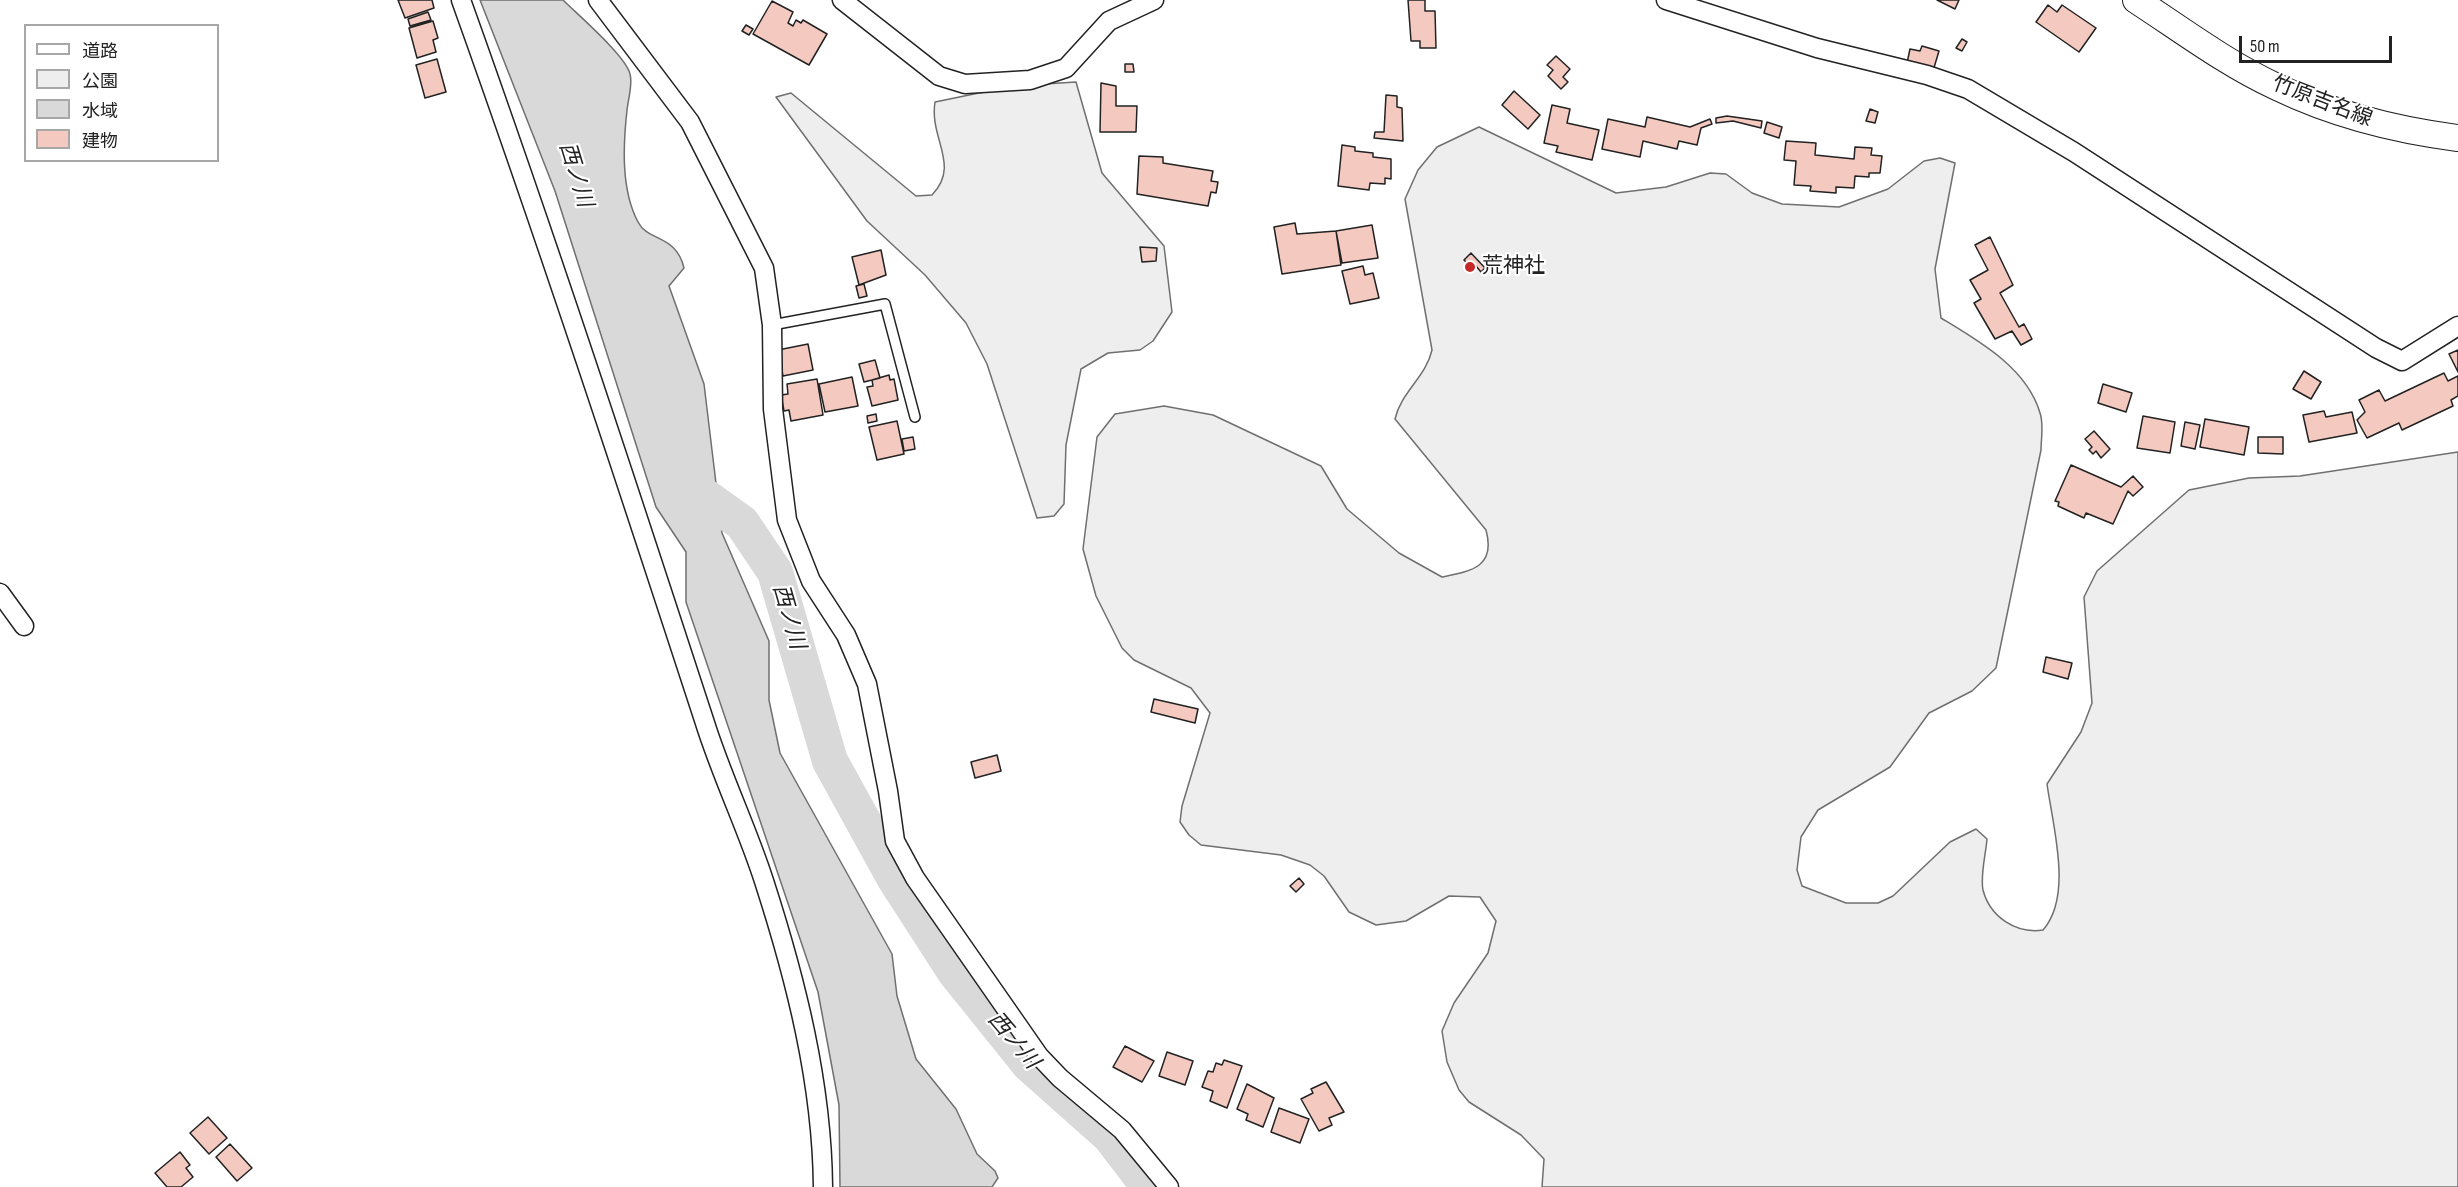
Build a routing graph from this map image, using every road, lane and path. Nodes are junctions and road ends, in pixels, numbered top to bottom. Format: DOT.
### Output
graph roads {
  1 [pos="461,0"];
  2 [pos="598,0"];
  3 [pos="842,0"];
  4 [pos="1154,0"];
  5 [pos="1666,0"];
  6 [pos="2136,0"];
  7 [pos="2458,138"];
  8 [pos="772,325"];
  9 [pos="2458,326"];
  10 [pos="915,417"];
  11 [pos="0,594"];
  12 [pos="24,626"];
  13 [pos="823,1187"];
  14 [pos="1169,1187"];
  1 -- 13 [label="street"];
  2 -- 8 [label="street"];
  3 -- 4 [label="street"];
  5 -- 9 [label="street"];
  6 -- 7 [label="main road, 竹原吉名線"];
  8 -- 10 [label="lane"];
  8 -- 14 [label="street"];
  11 -- 12 [label="street"];
}
